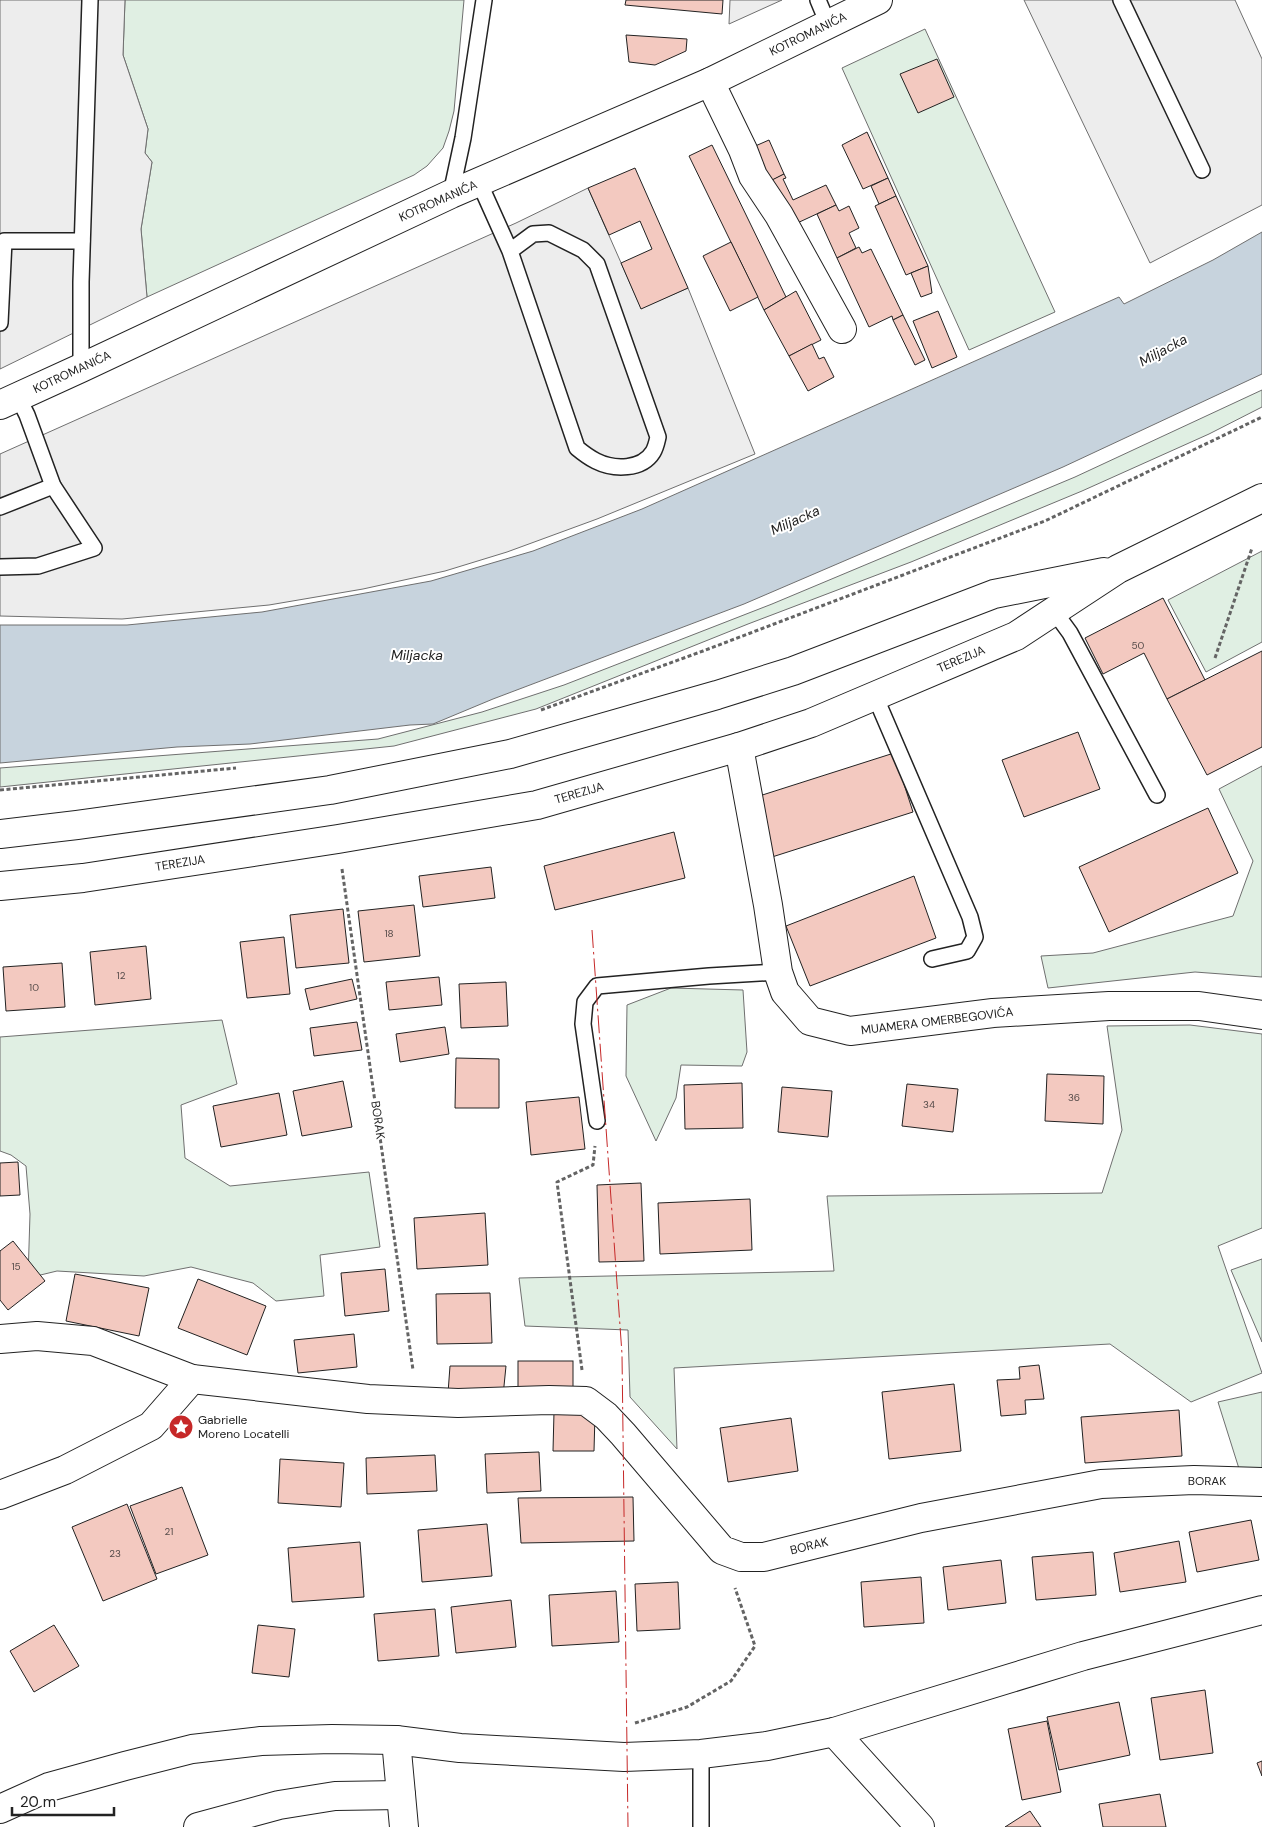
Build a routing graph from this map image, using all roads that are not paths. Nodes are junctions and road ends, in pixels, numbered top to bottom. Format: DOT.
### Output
graph roads {
  1 [pos="90,0"];
  2 [pos="484,0"];
  3 [pos="878,0"];
  4 [pos="1120,0"];
  5 [pos="823,12"];
  6 [pos="710,82"];
  7 [pos="1202,170"];
  8 [pos="479,182"];
  9 [pos="451,194"];
  10 [pos="82,241"];
  11 [pos="510,251"];
  12 [pos="0,324"];
  13 [pos="842,329"];
  14 [pos="81,368"];
  15 [pos="9,401"];
  16 [pos="53,486"];
  17 [pos="1262,498"];
  18 [pos="0,507"];
  19 [pos="0,567"];
  20 [pos="1118,569"];
  21 [pos="1054,611"];
  22 [pos="875,696"];
  23 [pos="739,747"];
  24 [pos="1157,795"];
  25 [pos="0,834"];
  26 [pos="0,886"];
  27 [pos="932,959"];
  28 [pos="778,972"];
  29 [pos="1262,1015"];
  30 [pos="597,1121"];
  31 [pos="0,1340"];
  32 [pos="192,1379"];
  33 [pos="1262,1482"];
  34 [pos="0,1495"];
  35 [pos="1262,1610"];
  36 [pos="834,1732"];
  37 [pos="396,1740"];
  38 [pos="701,1754"];
  39 [pos="401,1795"];
  40 [pos="0,1809"];
  41 [pos="198,1827"];
  42 [pos="404,1827"];
  43 [pos="701,1827"];
  44 [pos="920,1827"];
  1 -- 10 [label="lane"];
  2 -- 9 [label="lane"];
  3 -- 5 [label="street, KOTROMANIĆA"];
  4 -- 7 [label="lane"];
  5 -- 6 [label="street, KOTROMANIĆA"];
  6 -- 8 [label="street, KOTROMANIĆA"];
  6 -- 13 [label="street"];
  8 -- 9 [label="street, KOTROMANIĆA"];
  8 -- 11 [label="lane"];
  9 -- 14 [label="street, KOTROMANIĆA"];
  10 -- 12 [label="lane"];
  10 -- 14 [label="lane"];
  11 -- 11 [label="lane"];
  14 -- 15 [label="street, KOTROMANIĆA"];
  15 -- 16 [label="lane"];
  16 -- 18 [label="lane"];
  16 -- 19 [label="lane"];
  17 -- 20 [label="street, TEREZIJA"];
  20 -- 21 [label="street, TEREZIJA"];
  20 -- 25 [label="street, TEREZIJA"];
  21 -- 22 [label="street, TEREZIJA"];
  21 -- 24 [label="lane"];
  22 -- 23 [label="street, TEREZIJA"];
  22 -- 27 [label="lane"];
  23 -- 26 [label="street, TEREZIJA"];
  23 -- 28 [label="street, MUAMERA OMERBEGOVIĆA"];
  28 -- 29 [label="street, MUAMERA OMERBEGOVIĆA"];
  28 -- 30 [label="lane"];
  31 -- 32 [label="street"];
  32 -- 33 [label="street, BORAK"];
  32 -- 34 [label="street"];
  35 -- 36 [label="street"];
  36 -- 38 [label="street"];
  36 -- 44 [label="street"];
  37 -- 38 [label="street"];
  37 -- 39 [label="street"];
  37 -- 40 [label="street"];
  38 -- 43 [label="lane"];
  39 -- 41 [label="street"];
  39 -- 42 [label="street"];
}
